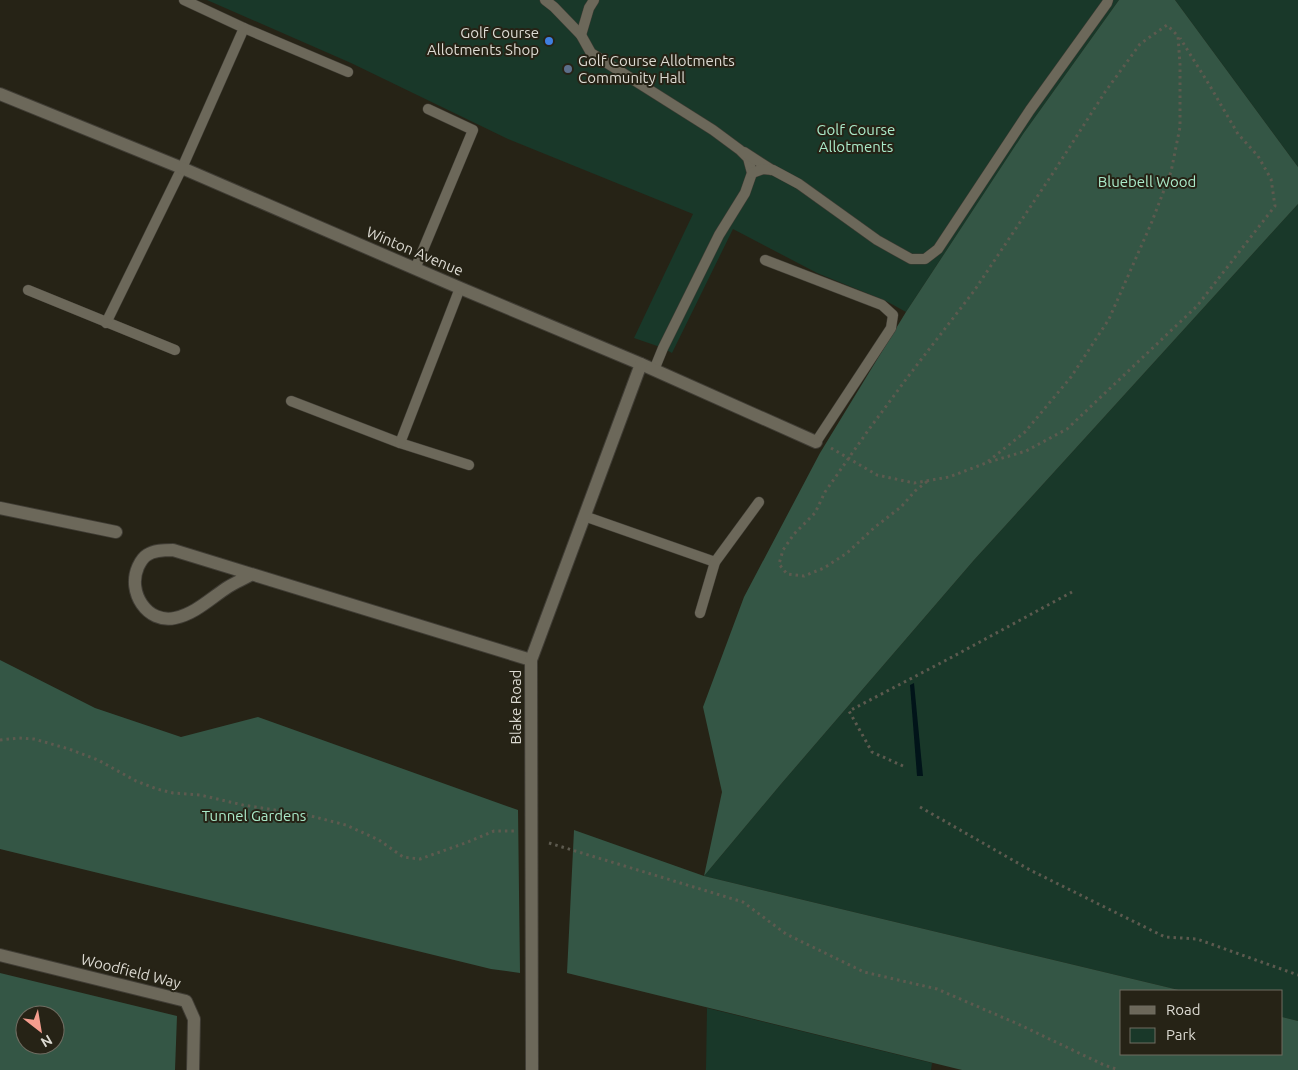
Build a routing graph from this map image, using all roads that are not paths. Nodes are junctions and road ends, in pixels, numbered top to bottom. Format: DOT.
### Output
graph roads {
  1 [pos="184,0"];
  2 [pos="544,0"];
  3 [pos="594,0"];
  4 [pos="1108,0"];
  5 [pos="244,28"];
  6 [pos="581,35"];
  7 [pos="348,72"];
  8 [pos="0,94"];
  9 [pos="428,109"];
  10 [pos="740,150"];
  11 [pos="182,168"];
  12 [pos="773,170"];
  13 [pos="752,173"];
  14 [pos="765,260"];
  15 [pos="415,268"];
  16 [pos="460,288"];
  17 [pos="28,290"];
  18 [pos="106,323"];
  19 [pos="175,350"];
  20 [pos="641,364"];
  21 [pos="654,370"];
  22 [pos="291,401"];
  23 [pos="816,442"];
  24 [pos="400,443"];
  25 [pos="469,465"];
  26 [pos="759,502"];
  27 [pos="0,508"];
  28 [pos="584,516"];
  29 [pos="116,532"];
  30 [pos="716,562"];
  31 [pos="252,574"];
  32 [pos="700,613"];
  33 [pos="531,660"];
  34 [pos="0,955"];
  35 [pos="193,1070"];
  36 [pos="532,1070"];
  1 -- 5 [label="lane"];
  2 -- 6 [label="lane"];
  3 -- 6 [label="lane"];
  4 -- 12 [label="lane"];
  5 -- 7 [label="lane"];
  5 -- 11 [label="lane"];
  6 -- 10 [label="lane"];
  8 -- 11 [label="street, Winton Avenue"];
  9 -- 15 [label="lane"];
  10 -- 12 [label="lane"];
  10 -- 13 [label="lane"];
  11 -- 15 [label="street, Winton Avenue"];
  11 -- 18 [label="lane"];
  12 -- 13 [label="lane"];
  13 -- 21 [label="lane"];
  14 -- 23 [label="lane"];
  15 -- 16 [label="street, Winton Avenue"];
  16 -- 20 [label="street, Winton Avenue"];
  16 -- 24 [label="lane"];
  17 -- 18 [label="lane"];
  18 -- 19 [label="lane"];
  20 -- 21 [label="street, Winton Avenue"];
  20 -- 28 [label="street, Blake Road"];
  21 -- 23 [label="street, Winton Avenue"];
  22 -- 24 [label="lane"];
  24 -- 25 [label="lane"];
  26 -- 30 [label="lane"];
  27 -- 29 [label="street"];
  28 -- 30 [label="lane"];
  28 -- 33 [label="street, Blake Road"];
  30 -- 32 [label="lane"];
  31 -- 31 [label="street"];
  31 -- 33 [label="street"];
  33 -- 36 [label="street, Blake Road"];
  34 -- 35 [label="street, Woodfield Way"];
}
